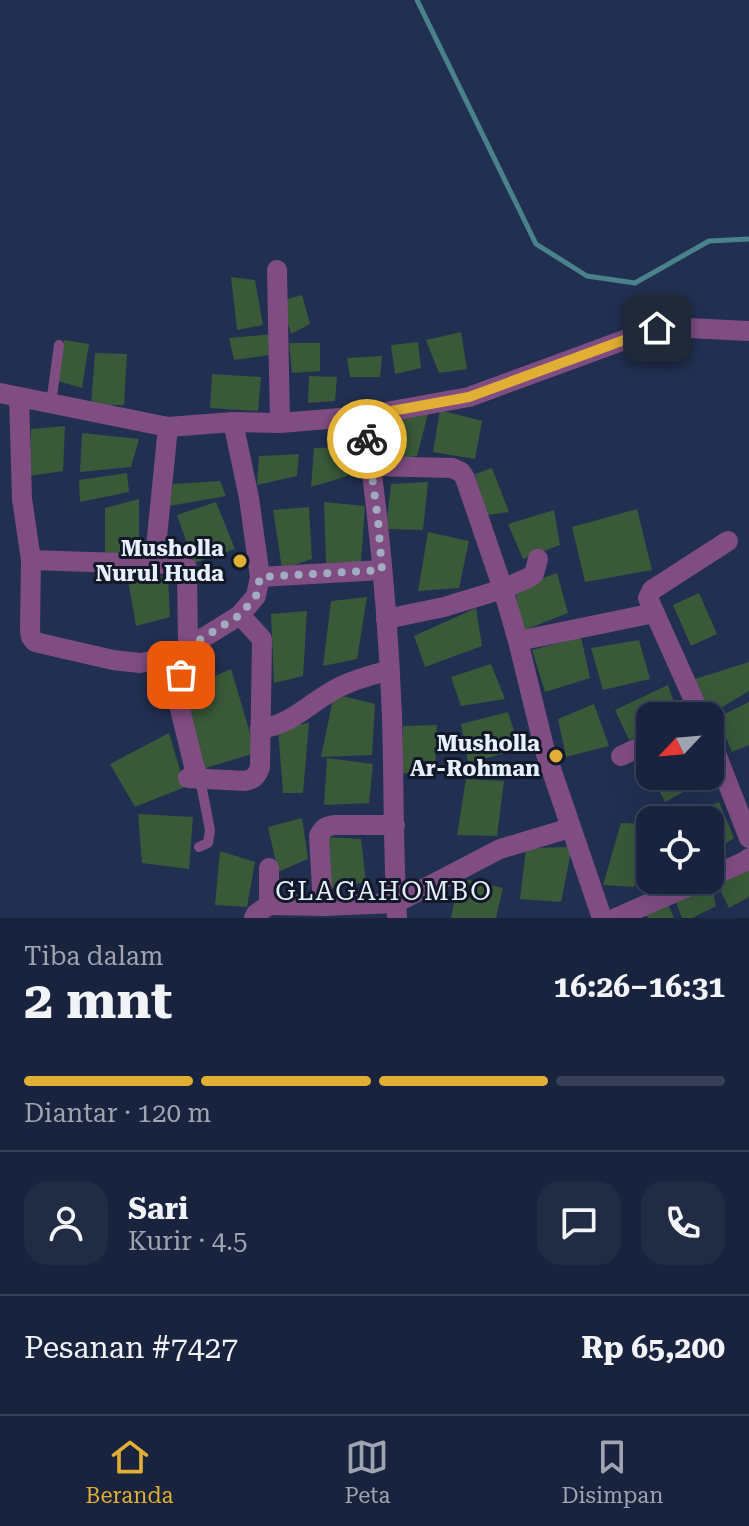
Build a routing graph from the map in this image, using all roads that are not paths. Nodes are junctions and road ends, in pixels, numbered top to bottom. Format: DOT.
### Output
graph roads {
  1 [pos="277,270"];
  2 [pos="749,331"];
  3 [pos="59,345"];
  4 [pos="10,395"];
  5 [pos="51,404"];
  6 [pos="364,416"];
  7 [pos="233,422"];
  8 [pos="280,423"];
  9 [pos="168,427"];
  10 [pos="371,466"];
  11 [pos="728,541"];
  12 [pos="538,559"];
  13 [pos="31,560"];
  14 [pos="152,564"];
  15 [pos="382,570"];
  16 [pos="260,577"];
  17 [pos="503,589"];
  18 [pos="654,613"];
  19 [pos="240,615"];
  20 [pos="386,619"];
  21 [pos="518,641"];
  22 [pos="188,647"];
  23 [pos="389,670"];
  24 [pos="695,702"];
  25 [pos="260,729"];
  26 [pos="636,749"];
  27 [pos="621,756"];
  28 [pos="724,774"];
  29 [pos="194,778"];
  30 [pos="395,825"];
  31 [pos="570,828"];
  32 [pos="749,838"];
  33 [pos="199,847"];
  34 [pos="749,858"];
  35 [pos="269,868"];
  36 [pos="724,871"];
  37 [pos="671,894"];
  38 [pos="323,906"];
  39 [pos="397,910"];
  40 [pos="261,911"];
  41 [pos="602,918"];
  42 [pos="616,918"];
  1 -- 8 [label="street"];
  2 -- 6 [label="street"];
  3 -- 5 [label="lane"];
  4 -- 5 [label="street"];
  4 -- 13 [label="street"];
  5 -- 9 [label="street"];
  6 -- 8 [label="street"];
  6 -- 10 [label="street"];
  7 -- 8 [label="street"];
  7 -- 9 [label="street"];
  7 -- 16 [label="street"];
  9 -- 14 [label="street"];
  10 -- 15 [label="street"];
  10 -- 17 [label="street"];
  11 -- 18 [label="street"];
  12 -- 17 [label="street"];
  13 -- 14 [label="street"];
  13 -- 22 [label="street"];
  14 -- 22 [label="street"];
  15 -- 16 [label="street"];
  15 -- 20 [label="street"];
  16 -- 19 [label="street"];
  17 -- 20 [label="street"];
  17 -- 21 [label="street"];
  18 -- 21 [label="street"];
  18 -- 24 [label="street"];
  19 -- 22 [label="street"];
  19 -- 25 [label="street"];
  20 -- 23 [label="street"];
  21 -- 31 [label="street"];
  22 -- 29 [label="street"];
  23 -- 25 [label="street"];
  23 -- 30 [label="street"];
  25 -- 29 [label="street"];
  26 -- 27 [label="street"];
  28 -- 32 [label="street"];
  29 -- 33 [label="lane"];
  30 -- 38 [label="street"];
  30 -- 39 [label="street"];
  31 -- 39 [label="street"];
  31 -- 41 [label="street"];
  34 -- 36 [label="street"];
  35 -- 40 [label="street"];
  37 -- 42 [label="street"];
  38 -- 39 [label="street"];
  38 -- 40 [label="street"];
}
